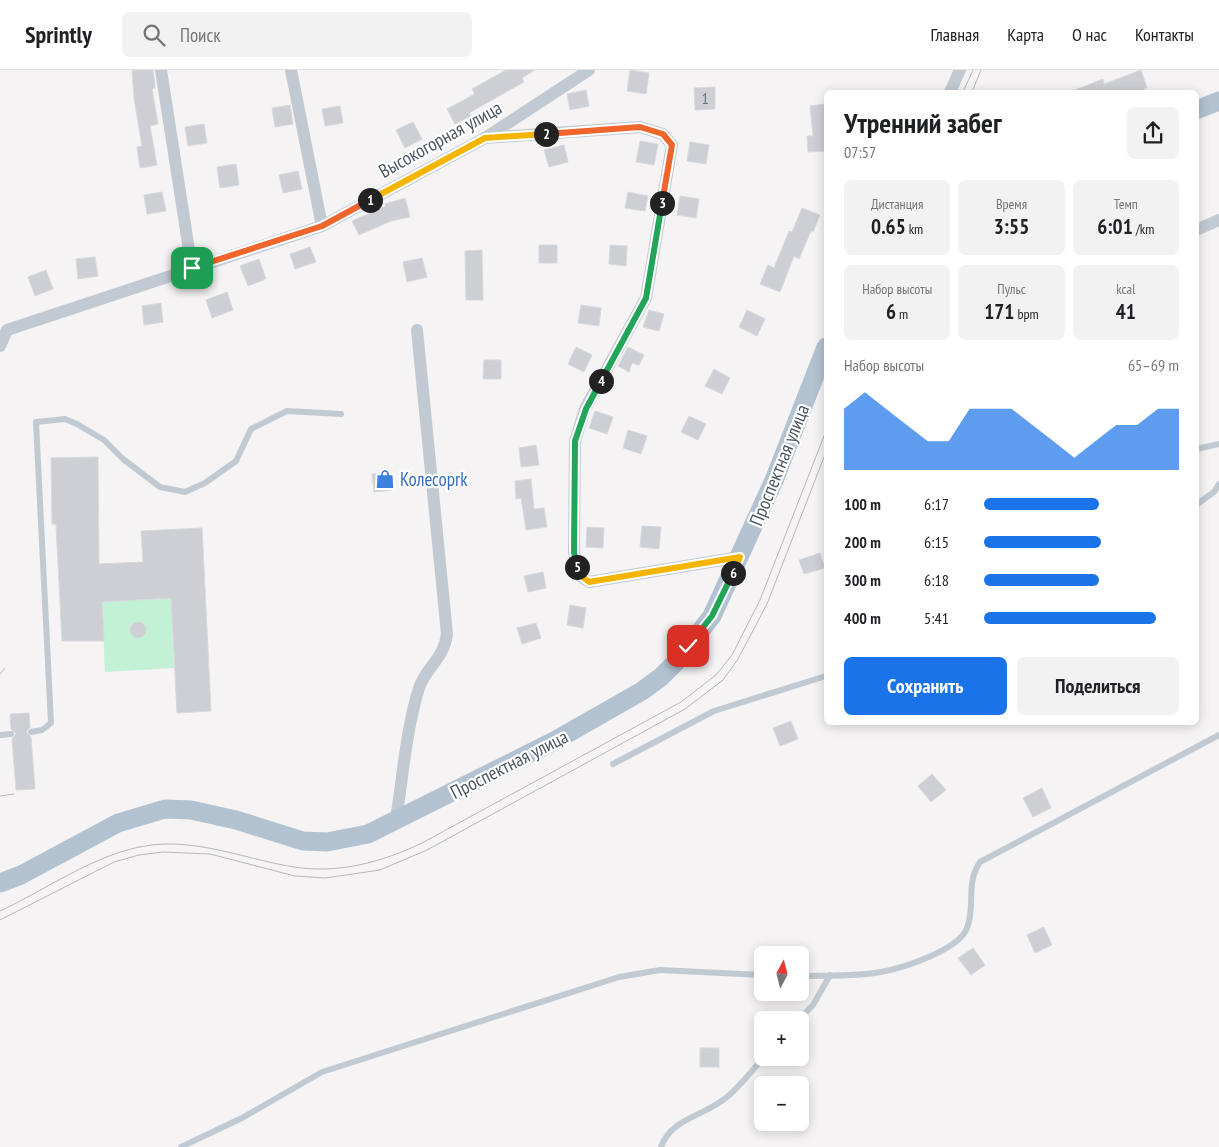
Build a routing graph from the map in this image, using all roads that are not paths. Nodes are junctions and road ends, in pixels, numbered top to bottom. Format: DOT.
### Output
graph roads {
  1 [pos="161,70"];
  2 [pos="291,70"];
  3 [pos="589,70"];
  4 [pos="960,70"];
  5 [pos="951,90"];
  6 [pos="1219,101"];
  7 [pos="1199,109"];
  8 [pos="485,138"];
  9 [pos="1219,220"];
  10 [pos="322,226"];
  11 [pos="1199,229"];
  12 [pos="192,268"];
  13 [pos="417,330"];
  14 [pos="0,346"];
  15 [pos="824,352"];
  16 [pos="341,414"];
  17 [pos="1219,444"];
  18 [pos="1199,448"];
  19 [pos="1219,484"];
  20 [pos="1199,504"];
  21 [pos="740,557"];
  22 [pos="824,677"];
  23 [pos="30,732"];
  24 [pos="12,734"];
  25 [pos="0,735"];
  26 [pos="1219,735"];
  27 [pos="613,764"];
  28 [pos="396,819"];
  29 [pos="0,883"];
  30 [pos="754,975"];
  31 [pos="830,975"];
  32 [pos="809,976"];
  33 [pos="807,1011"];
  34 [pos="756,1066"];
  35 [pos="181,1147"];
  36 [pos="661,1147"];
  1 -- 12 [label="street"];
  2 -- 10 [label="street"];
  3 -- 8 [label="street, Высокогорная улица"];
  4 -- 5 [label="street"];
  6 -- 7 [label="main road"];
  8 -- 10 [label="street, Высокогорная улица"];
  8 -- 21 [label="street"];
  9 -- 11 [label="street"];
  10 -- 12 [label="street, Высокогорная улица"];
  12 -- 14 [label="street, Высокогорная улица"];
  13 -- 28 [label="street"];
  15 -- 21 [label="main road, Проспектная улица"];
  16 -- 23 [label="lane"];
  17 -- 18 [label="lane"];
  19 -- 20 [label="lane"];
  21 -- 28 [label="main road, Проспектная улица"];
  22 -- 27 [label="lane"];
  24 -- 25 [label="lane"];
  26 -- 31 [label="lane"];
  28 -- 29 [label="main road, Проспектная улица"];
  30 -- 35 [label="lane"];
  31 -- 32 [label="lane"];
  31 -- 33 [label="lane"];
  34 -- 36 [label="lane"];
}
